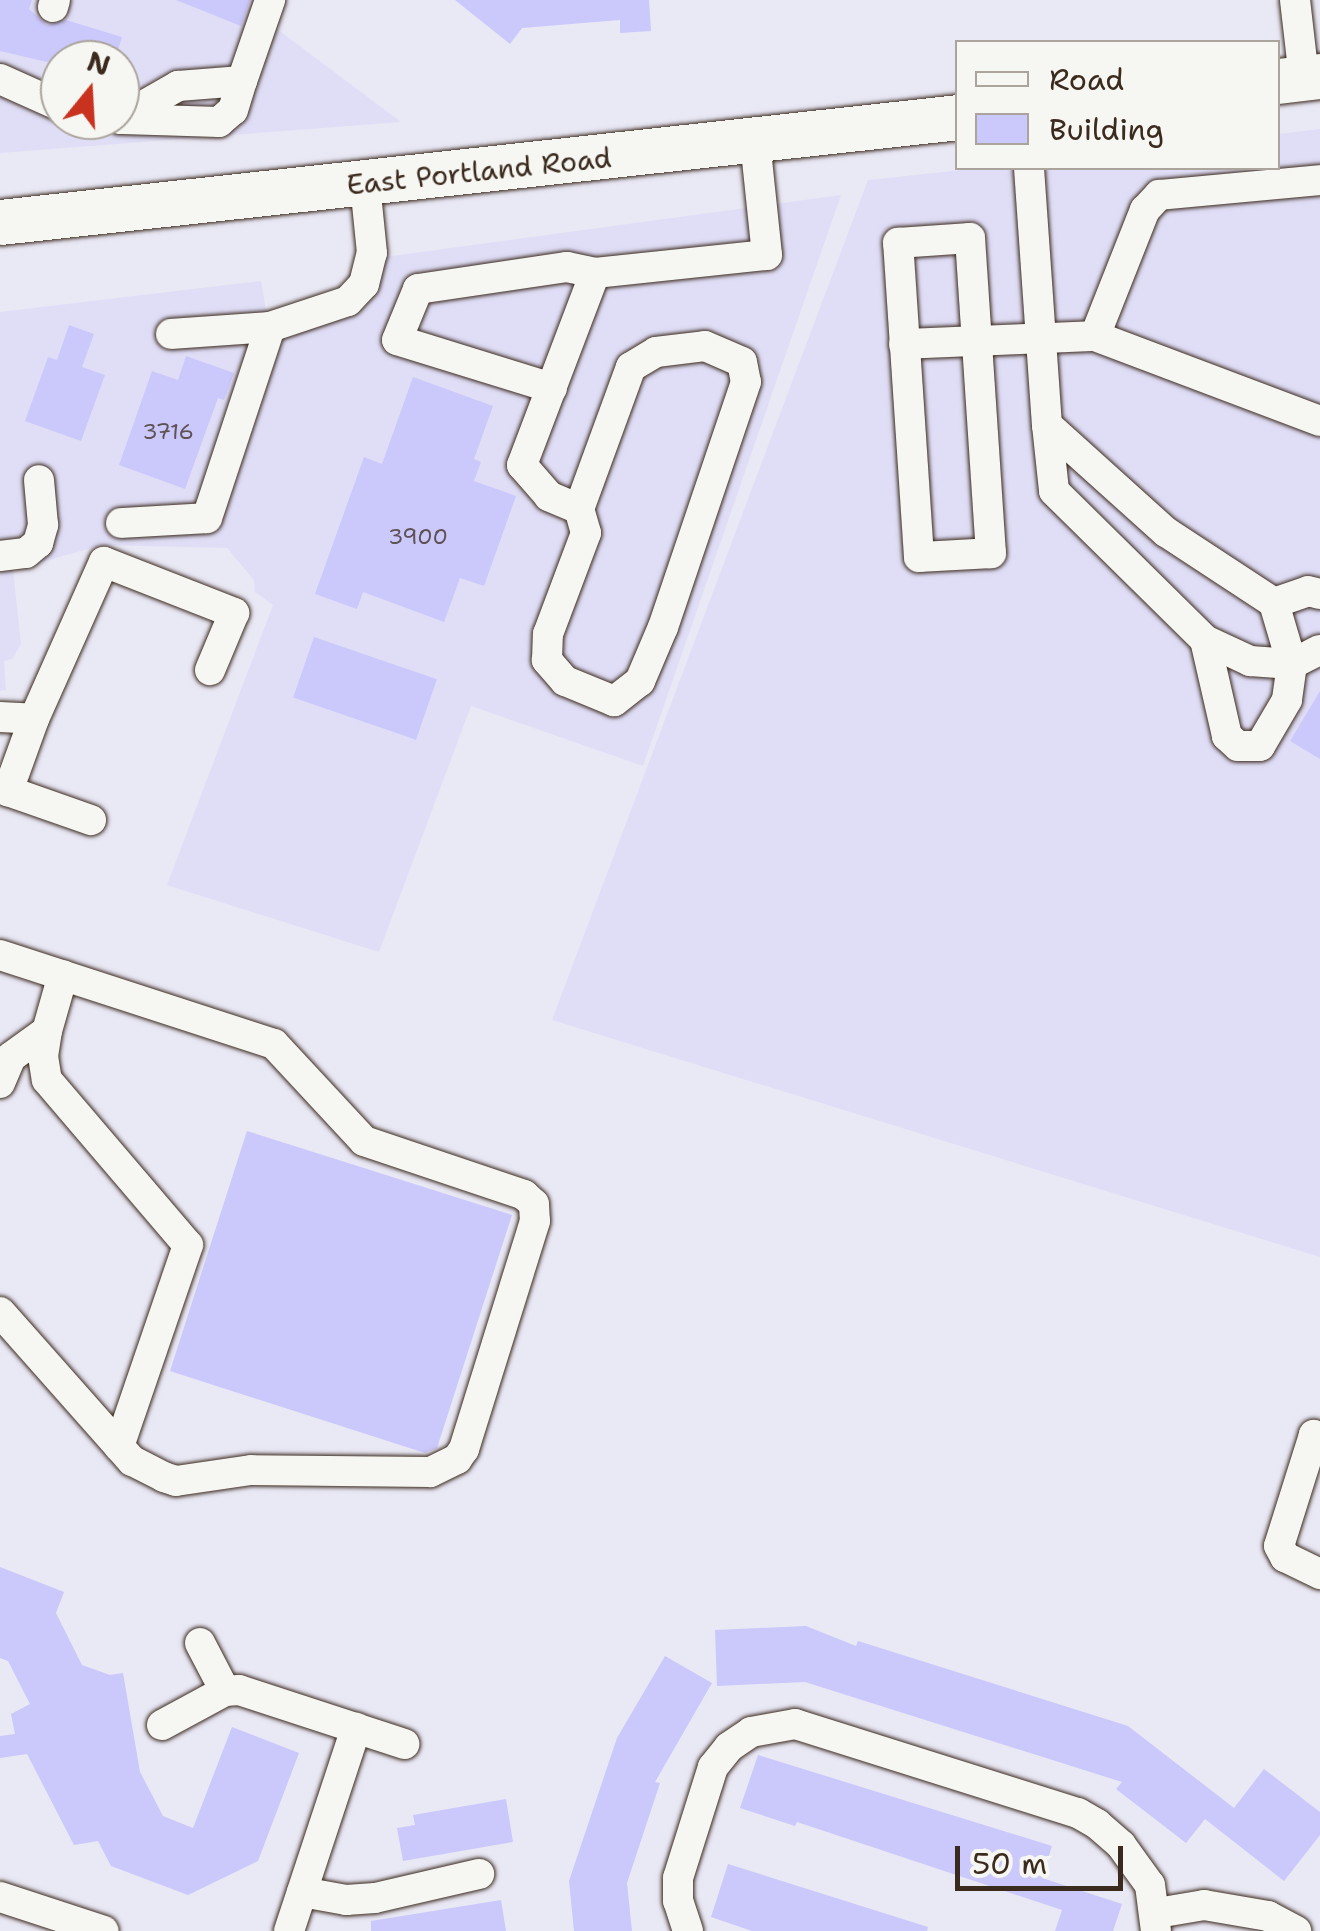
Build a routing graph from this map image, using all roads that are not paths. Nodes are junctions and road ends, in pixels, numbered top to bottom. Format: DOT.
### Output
graph roads {
  1 [pos="270,0"];
  2 [pos="1295,0"];
  3 [pos="1300,78"];
  4 [pos="0,79"];
  5 [pos="40,97"];
  6 [pos="140,108"];
  7 [pos="955,117"];
  8 [pos="756,140"];
  9 [pos="1029,170"];
  10 [pos="1320,180"];
  11 [pos="365,184"];
  12 [pos="0,222"];
  13 [pos="596,273"];
  14 [pos="270,327"];
  15 [pos="170,334"];
  16 [pos="1095,336"];
  17 [pos="1042,337"];
  18 [pos="977,340"];
  19 [pos="904,344"];
  20 [pos="552,388"];
  21 [pos="1320,421"];
  22 [pos="1047,425"];
  23 [pos="40,480"];
  24 [pos="578,509"];
  25 [pos="121,522"];
  26 [pos="0,556"];
  27 [pos="1320,594"];
  28 [pos="1274,602"];
  29 [pos="1205,640"];
  30 [pos="1320,650"];
  31 [pos="1292,664"];
  32 [pos="210,670"];
  33 [pos="1,712"];
  34 [pos="34,720"];
  35 [pos="91,820"];
  36 [pos="0,955"];
  37 [pos="63,975"];
  38 [pos="47,1031"];
  39 [pos="0,1083"];
  40 [pos="0,1312"];
  41 [pos="1320,1438"];
  42 [pos="120,1446"];
  43 [pos="1320,1574"];
  44 [pos="200,1642"];
  45 [pos="224,1691"];
  46 [pos="162,1726"];
  47 [pos="356,1728"];
  48 [pos="404,1744"];
  49 [pos="479,1874"];
  50 [pos="302,1892"];
  51 [pos="0,1897"];
  52 [pos="1157,1922"];
  53 [pos="104,1931"];
  54 [pos="289,1931"];
  55 [pos="688,1931"];
  56 [pos="1296,1931"];
  1 -- 6 [label="street"];
  2 -- 3 [label="street"];
  4 -- 5 [label="street"];
  7 -- 8 [label="highway, East Portland Road"];
  8 -- 11 [label="highway, East Portland Road"];
  8 -- 13 [label="street"];
  9 -- 17 [label="street"];
  10 -- 16 [label="street"];
  11 -- 12 [label="highway, East Portland Road"];
  11 -- 14 [label="street"];
  13 -- 20 [label="street"];
  13 -- 20 [label="street"];
  14 -- 15 [label="street"];
  14 -- 25 [label="street"];
  16 -- 17 [label="street"];
  16 -- 21 [label="street"];
  17 -- 18 [label="street"];
  17 -- 22 [label="street"];
  18 -- 19 [label="street"];
  18 -- 19 [label="street"];
  18 -- 19 [label="street"];
  20 -- 24 [label="street"];
  22 -- 28 [label="street"];
  22 -- 29 [label="street"];
  23 -- 26 [label="street"];
  24 -- 24 [label="street"];
  27 -- 28 [label="street"];
  28 -- 31 [label="street"];
  29 -- 31 [label="street"];
  29 -- 31 [label="street"];
  30 -- 31 [label="street"];
  32 -- 34 [label="street"];
  33 -- 34 [label="street"];
  34 -- 35 [label="street"];
  36 -- 37 [label="street"];
  37 -- 38 [label="street"];
  37 -- 42 [label="street"];
  38 -- 39 [label="street"];
  38 -- 42 [label="street"];
  40 -- 42 [label="street"];
  41 -- 43 [label="street"];
  44 -- 45 [label="street"];
  45 -- 46 [label="street"];
  45 -- 47 [label="street"];
  47 -- 48 [label="street"];
  47 -- 50 [label="street"];
  49 -- 50 [label="street"];
  50 -- 54 [label="street"];
  51 -- 53 [label="street"];
  52 -- 55 [label="street"];
  52 -- 56 [label="street"];
}
